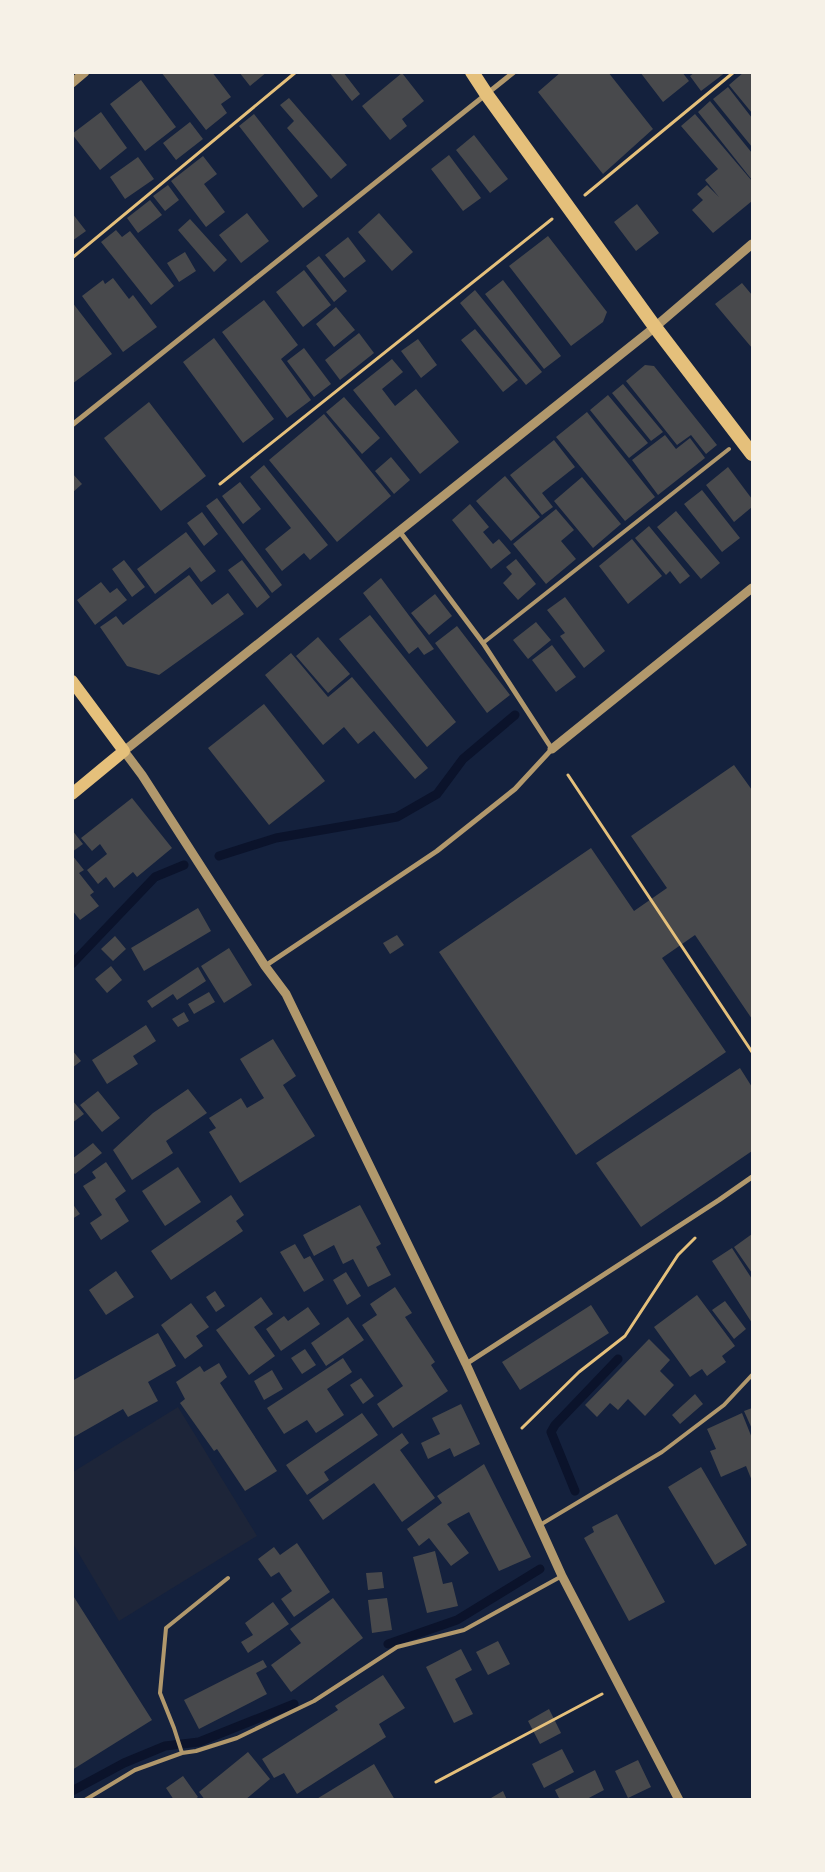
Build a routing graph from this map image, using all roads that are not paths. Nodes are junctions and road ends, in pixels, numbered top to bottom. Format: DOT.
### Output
graph roads {
  1 [pos="86,72"];
  2 [pos="472,72"];
  3 [pos="514,72"];
  4 [pos="72,83"];
  5 [pos="487,95"];
  6 [pos="752,244"];
  7 [pos="655,327"];
  8 [pos="72,425"];
  9 [pos="729,449"];
  10 [pos="752,454"];
  11 [pos="400,532"];
  12 [pos="752,588"];
  13 [pos="483,643"];
  14 [pos="74,688"];
  15 [pos="552,749"];
  16 [pos="124,751"];
  17 [pos="72,794"];
  18 [pos="265,966"];
  19 [pos="752,1177"];
  20 [pos="466,1364"];
  21 [pos="752,1375"];
  22 [pos="538,1527"];
  23 [pos="562,1576"];
  24 [pos="228,1578"];
  25 [pos="182,1751"];
  26 [pos="85,1800"];
  27 [pos="679,1800"];
  1 -- 4 [label="street"];
  2 -- 5 [label="highway"];
  3 -- 5 [label="street"];
  5 -- 7 [label="highway"];
  5 -- 8 [label="street"];
  6 -- 7 [label="street"];
  7 -- 10 [label="highway"];
  7 -- 11 [label="street"];
  9 -- 13 [label="lane"];
  11 -- 13 [label="street"];
  11 -- 16 [label="street"];
  12 -- 15 [label="street"];
  13 -- 15 [label="street"];
  14 -- 16 [label="main road"];
  15 -- 18 [label="street"];
  16 -- 17 [label="main road"];
  16 -- 18 [label="street"];
  18 -- 20 [label="street"];
  19 -- 20 [label="street"];
  20 -- 22 [label="street"];
  21 -- 22 [label="lane"];
  22 -- 23 [label="street"];
  23 -- 25 [label="lane"];
  23 -- 27 [label="street"];
  24 -- 25 [label="lane"];
  25 -- 26 [label="lane"];
}
